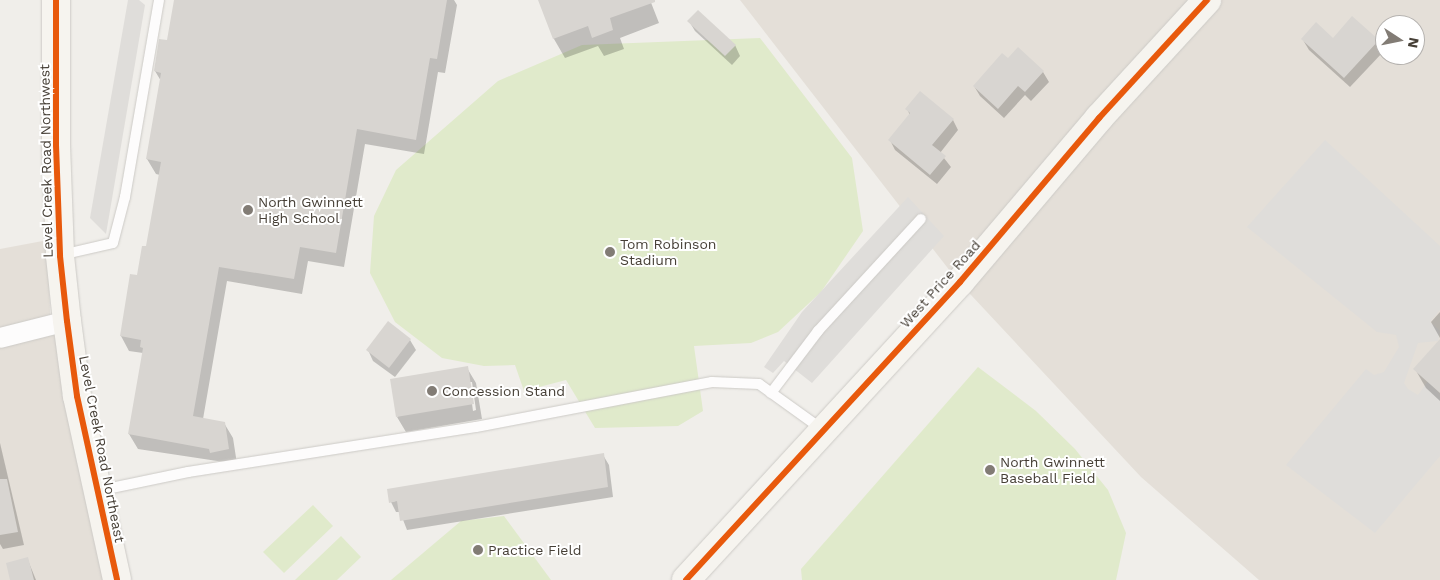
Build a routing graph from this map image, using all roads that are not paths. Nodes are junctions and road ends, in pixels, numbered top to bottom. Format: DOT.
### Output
graph roads {
  1 [pos="56,0"];
  2 [pos="160,0"];
  3 [pos="1207,0"];
  4 [pos="921,219"];
  5 [pos="60,256"];
  6 [pos="67,321"];
  7 [pos="0,338"];
  8 [pos="771,393"];
  9 [pos="824,431"];
  10 [pos="96,491"];
  11 [pos="117,580"];
  12 [pos="686,580"];
  1 -- 5 [label="street, Level Creek Road Northwest"];
  2 -- 5 [label="lane"];
  3 -- 9 [label="street, West Price Road"];
  4 -- 8 [label="lane"];
  5 -- 6 [label="street, Level Creek Road Northwest"];
  6 -- 7 [label="street"];
  6 -- 10 [label="street, Level Creek Road Northeast"];
  8 -- 9 [label="lane"];
  8 -- 10 [label="lane"];
  9 -- 12 [label="street, West Price Road"];
  10 -- 11 [label="street, Level Creek Road Northeast"];
}
